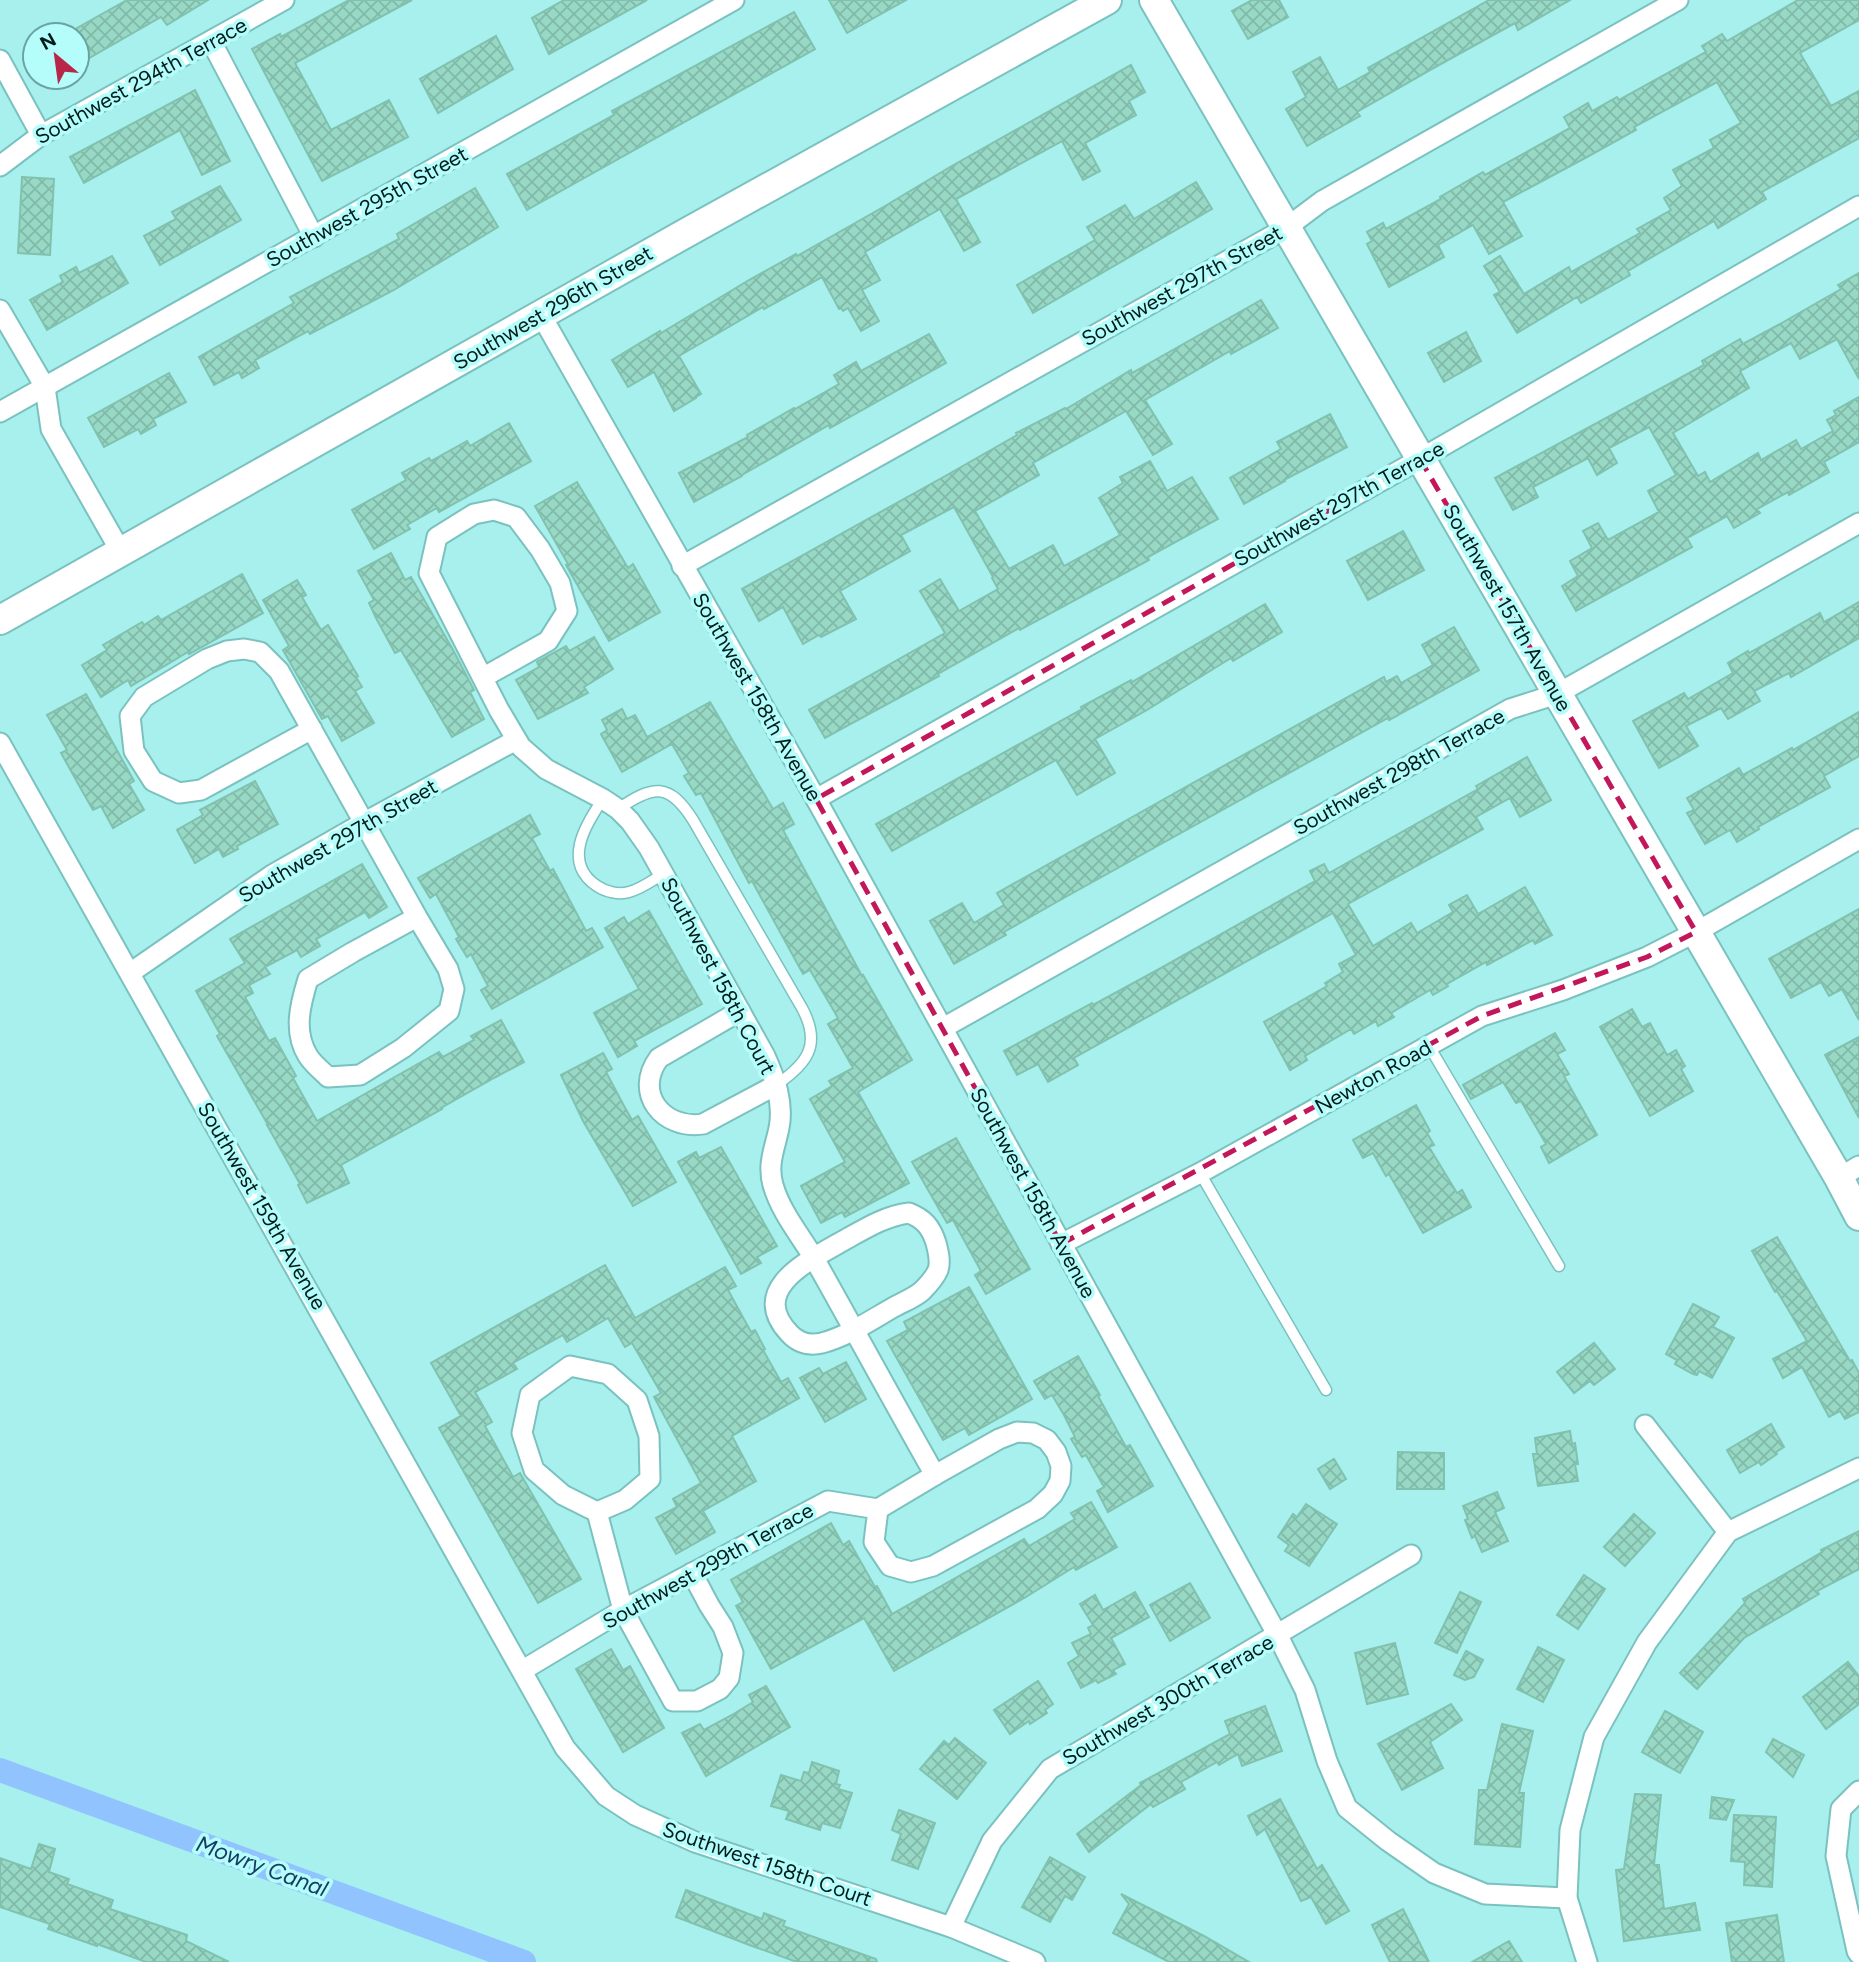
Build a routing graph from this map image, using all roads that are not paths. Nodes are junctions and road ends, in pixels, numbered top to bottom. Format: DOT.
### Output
graph roads {
  1 [pos="284,0"];
  2 [pos="734,0"];
  3 [pos="1107,0"];
  4 [pos="1154,0"];
  5 [pos="1678,0"];
  6 [pos="211,41"];
  7 [pos="0,60"];
  8 [pos="41,135"];
  9 [pos="0,166"];
  10 [pos="1859,206"];
  11 [pos="1286,228"];
  12 [pos="314,237"];
  13 [pos="0,310"];
  14 [pos="541,316"];
  15 [pos="45,387"];
  16 [pos="0,412"];
  17 [pos="1420,459"];
  18 [pos="1859,523"];
  19 [pos="121,552"];
  20 [pos="682,566"];
  21 [pos="0,620"];
  22 [pos="484,677"];
  23 [pos="1558,694"];
  24 [pos="312,729"];
  25 [pos="516,740"];
  26 [pos="0,743"];
  27 [pos="816,799"];
  28 [pos="610,804"];
  29 [pos="365,822"];
  30 [pos="1859,839"];
  31 [pos="663,874"];
  32 [pos="417,917"];
  33 [pos="1696,932"];
  34 [pos="130,973"];
  35 [pos="740,1011"];
  36 [pos="943,1028"];
  37 [pos="1429,1046"];
  38 [pos="776,1085"];
  39 [pos="1849,1172"];
  40 [pos="1200,1173"];
  41 [pos="1859,1216"];
  42 [pos="1061,1244"];
  43 [pos="814,1258"];
  44 [pos="1559,1266"];
  45 [pos="853,1330"];
  46 [pos="1326,1390"];
  47 [pos="1645,1425"];
  48 [pos="1859,1468"];
  49 [pos="935,1475"];
  50 [pos="878,1509"];
  51 [pos="597,1512"];
  52 [pos="1728,1532"];
  53 [pos="1411,1555"];
  54 [pos="692,1573"];
  55 [pos="623,1610"];
  56 [pos="1278,1636"];
  57 [pos="523,1670"];
  58 [pos="1859,1791"];
  59 [pos="1567,1898"];
  60 [pos="951,1927"];
  61 [pos="1859,1954"];
  62 [pos="1035,1962"];
  63 [pos="1587,1962"];
  1 -- 6 [label="street, Southwest 294th Terrace"];
  2 -- 12 [label="street, Southwest 295th Street"];
  3 -- 14 [label="street, Southwest 296th Street"];
  4 -- 11 [label="street, Southwest 157th Avenue"];
  5 -- 11 [label="street, Southwest 297th Street"];
  6 -- 8 [label="street, Southwest 294th Terrace"];
  6 -- 12 [label="street"];
  7 -- 8 [label="street"];
  8 -- 9 [label="street, Southwest 294th Terrace"];
  10 -- 17 [label="street, Southwest 297th Terrace"];
  11 -- 17 [label="street, Southwest 157th Avenue"];
  11 -- 20 [label="street, Southwest 297th Street"];
  12 -- 15 [label="street, Southwest 295th Street"];
  13 -- 15 [label="street"];
  14 -- 19 [label="street, Southwest 296th Street"];
  14 -- 20 [label="street, Southwest 158th Avenue"];
  15 -- 16 [label="street, Southwest 295th Street"];
  15 -- 19 [label="street"];
  17 -- 23 [label="street, Southwest 157th Avenue"];
  17 -- 27 [label="street, Southwest 297th Terrace"];
  18 -- 23 [label="street, Southwest 298th Terrace"];
  19 -- 21 [label="street, Southwest 296th Street"];
  20 -- 27 [label="street, Southwest 158th Avenue"];
  22 -- 22 [label="street, Southwest 158th Court"];
  22 -- 25 [label="street, Southwest 158th Court"];
  23 -- 33 [label="street, Southwest 157th Avenue"];
  23 -- 36 [label="street, Southwest 298th Terrace"];
  24 -- 24 [label="street"];
  24 -- 29 [label="street"];
  25 -- 28 [label="street, Southwest 158th Court"];
  25 -- 29 [label="street, Southwest 297th Street"];
  26 -- 34 [label="street, Southwest 159th Avenue"];
  27 -- 36 [label="street, Southwest 158th Avenue"];
  28 -- 31 [label="street, Southwest 158th Court"];
  28 -- 31 [label="lane"];
  28 -- 38 [label="lane"];
  29 -- 32 [label="street"];
  29 -- 34 [label="street, Southwest 297th Street"];
  30 -- 33 [label="street, Newton Road"];
  31 -- 35 [label="street, Southwest 158th Court"];
  32 -- 32 [label="street"];
  33 -- 37 [label="street, Newton Road"];
  33 -- 39 [label="street, Southwest 157th Avenue"];
  34 -- 57 [label="street, Southwest 159th Avenue"];
  35 -- 38 [label="street, Southwest 158th Court"];
  35 -- 38 [label="street"];
  36 -- 42 [label="street, Southwest 158th Avenue"];
  37 -- 40 [label="street, Newton Road"];
  37 -- 44 [label="lane"];
  38 -- 43 [label="street, Southwest 158th Court"];
  39 -- 41 [label="street, Southwest 157th Avenue"];
  40 -- 42 [label="street, Newton Road"];
  40 -- 46 [label="lane"];
  42 -- 56 [label="street, Southwest 158th Avenue"];
  43 -- 45 [label="street, Southwest 158th Court"];
  43 -- 45 [label="street"];
  43 -- 45 [label="street"];
  45 -- 49 [label="street, Southwest 158th Court"];
  47 -- 52 [label="street"];
  48 -- 52 [label="street"];
  49 -- 50 [label="street"];
  49 -- 50 [label="street"];
  50 -- 54 [label="street, Southwest 299th Terrace"];
  51 -- 51 [label="street"];
  51 -- 55 [label="street"];
  52 -- 59 [label="street"];
  53 -- 56 [label="street, Southwest 300th Terrace"];
  54 -- 55 [label="street, Southwest 299th Terrace"];
  54 -- 55 [label="street"];
  55 -- 57 [label="street, Southwest 299th Terrace"];
  56 -- 59 [label="street, Southwest 158th Avenue"];
  56 -- 60 [label="street, Southwest 300th Terrace"];
  57 -- 60 [label="street, Southwest 158th Court"];
  58 -- 61 [label="street"];
  59 -- 63 [label="street"];
  60 -- 62 [label="street, Southwest 158th Court"];
}
